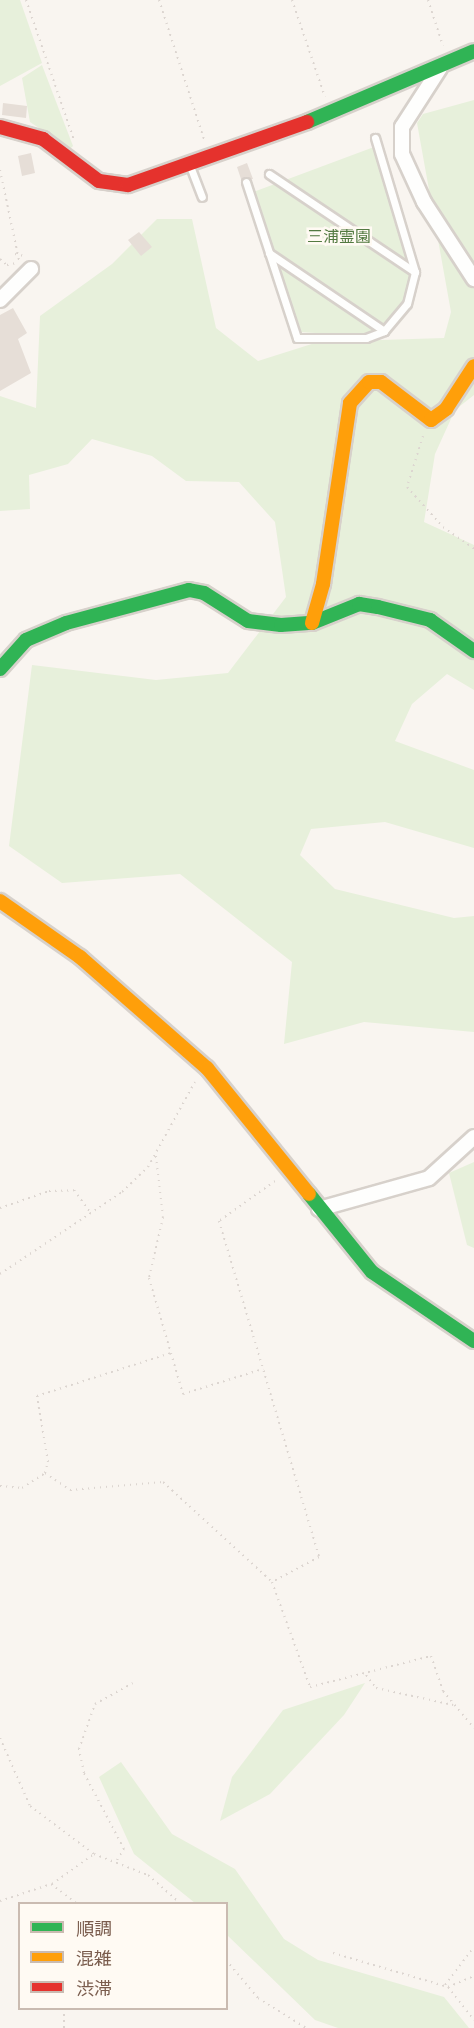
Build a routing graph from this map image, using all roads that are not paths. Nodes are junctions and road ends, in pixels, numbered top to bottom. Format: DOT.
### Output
graph roads {
  1 [pos="474,51"];
  2 [pos="444,65"];
  3 [pos="0,127"];
  4 [pos="375,138"];
  5 [pos="190,166"];
  6 [pos="269,174"];
  7 [pos="246,182"];
  8 [pos="202,197"];
  9 [pos="269,253"];
  10 [pos="30,269"];
  11 [pos="415,272"];
  12 [pos="474,279"];
  13 [pos="0,300"];
  14 [pos="384,331"];
  15 [pos="474,366"];
  16 [pos="312,623"];
  17 [pos="474,651"];
  18 [pos="0,669"];
  19 [pos="0,901"];
  20 [pos="474,1137"];
  21 [pos="319,1209"];
  22 [pos="474,1341"];
  1 -- 2 [label="street"];
  2 -- 5 [label="street"];
  2 -- 12 [label="street"];
  3 -- 5 [label="street"];
  4 -- 11 [label="lane"];
  5 -- 8 [label="lane"];
  6 -- 11 [label="lane"];
  7 -- 9 [label="lane"];
  9 -- 14 [label="lane"];
  9 -- 14 [label="lane"];
  10 -- 13 [label="street"];
  11 -- 14 [label="lane"];
  15 -- 16 [label="street"];
  16 -- 17 [label="street"];
  16 -- 18 [label="street"];
  19 -- 21 [label="street"];
  20 -- 21 [label="street"];
  21 -- 22 [label="street"];
}
